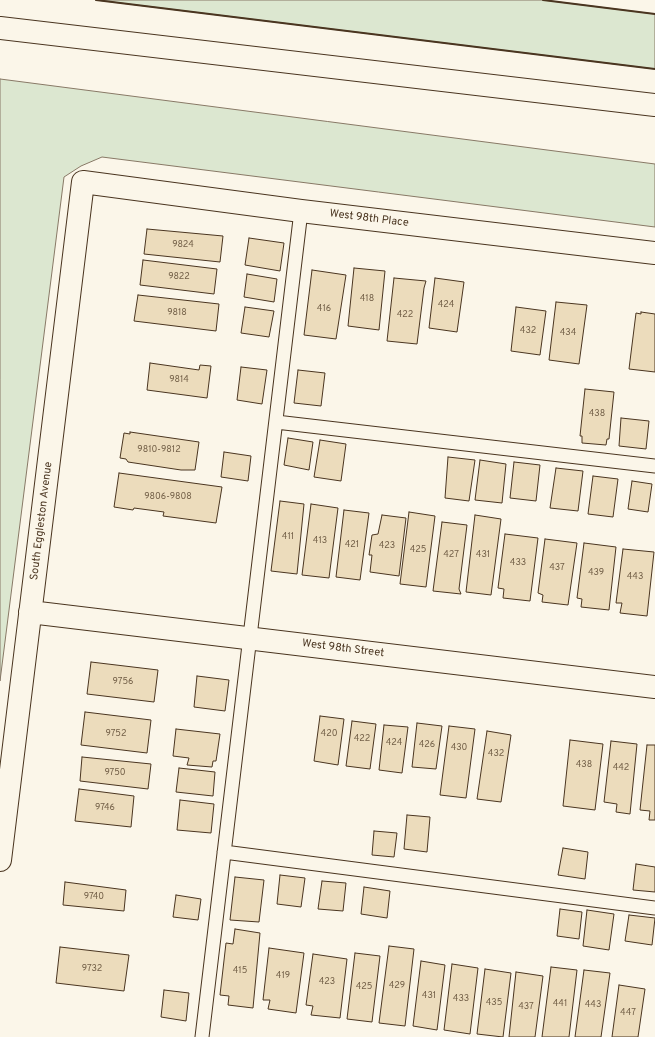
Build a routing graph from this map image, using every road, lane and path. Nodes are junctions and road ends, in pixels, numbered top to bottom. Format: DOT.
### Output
graph roads {
  1 [pos="0,28"];
  2 [pos="655,105"];
  3 [pos="83,182"];
  4 [pos="301,211"];
  5 [pos="655,253"];
  6 [pos="276,422"];
  7 [pos="655,466"];
  8 [pos="30,612"];
  9 [pos="250,638"];
  10 [pos="655,687"];
  11 [pos="224,852"];
  12 [pos="0,860"];
  13 [pos="655,908"];
  14 [pos="202,1037"];
  1 -- 2 [label="main road"];
  3 -- 4 [label="main road, West 98th Place"];
  3 -- 8 [label="main road, South Eggleston Avenue"];
  4 -- 5 [label="main road, West 98th Place"];
  4 -- 6 [label="lane"];
  6 -- 7 [label="lane"];
  6 -- 9 [label="lane"];
  8 -- 9 [label="main road, West 98th Street"];
  8 -- 12 [label="main road, South Eggleston Avenue"];
  9 -- 10 [label="main road, West 98th Street"];
  9 -- 11 [label="lane"];
  11 -- 13 [label="lane"];
  11 -- 14 [label="lane"];
}
